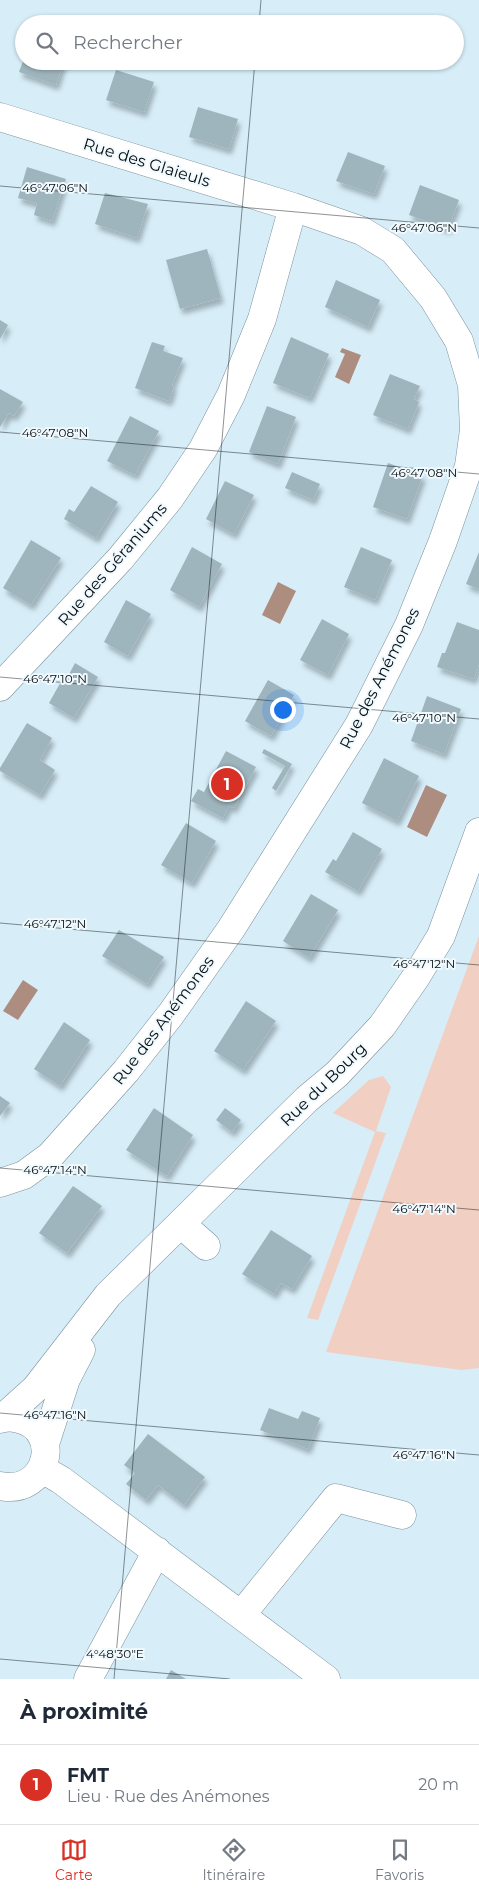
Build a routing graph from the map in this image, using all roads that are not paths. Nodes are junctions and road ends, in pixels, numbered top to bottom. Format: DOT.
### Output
graph roads {
  1 [pos="0,117"];
  2 [pos="293,207"];
  3 [pos="0,686"];
  4 [pos="479,832"];
  5 [pos="0,1183"];
  6 [pos="181,1224"];
  7 [pos="206,1246"];
  8 [pos="108,1295"];
  9 [pos="2,1418"];
  10 [pos="44,1457"];
  11 [pos="0,1486"];
  12 [pos="402,1514"];
  13 [pos="157,1551"];
  14 [pos="241,1615"];
  15 [pos="88,1679"];
  16 [pos="326,1679"];
  1 -- 2 [label="street, Rue des Glaieuls"];
  2 -- 3 [label="street, Rue des Géraniums"];
  2 -- 5 [label="street, Rue des Anémones"];
  4 -- 6 [label="street, Rue du Bourg"];
  6 -- 7 [label="street"];
  6 -- 8 [label="street, Rue du Bourg"];
  8 -- 9 [label="street, Rue du Bourg"];
  8 -- 10 [label="street, Rue du Bourg"];
  9 -- 10 [label="street"];
  10 -- 11 [label="street"];
  10 -- 13 [label="street"];
  12 -- 14 [label="street"];
  13 -- 14 [label="street"];
  13 -- 15 [label="street"];
  14 -- 16 [label="street"];
}
